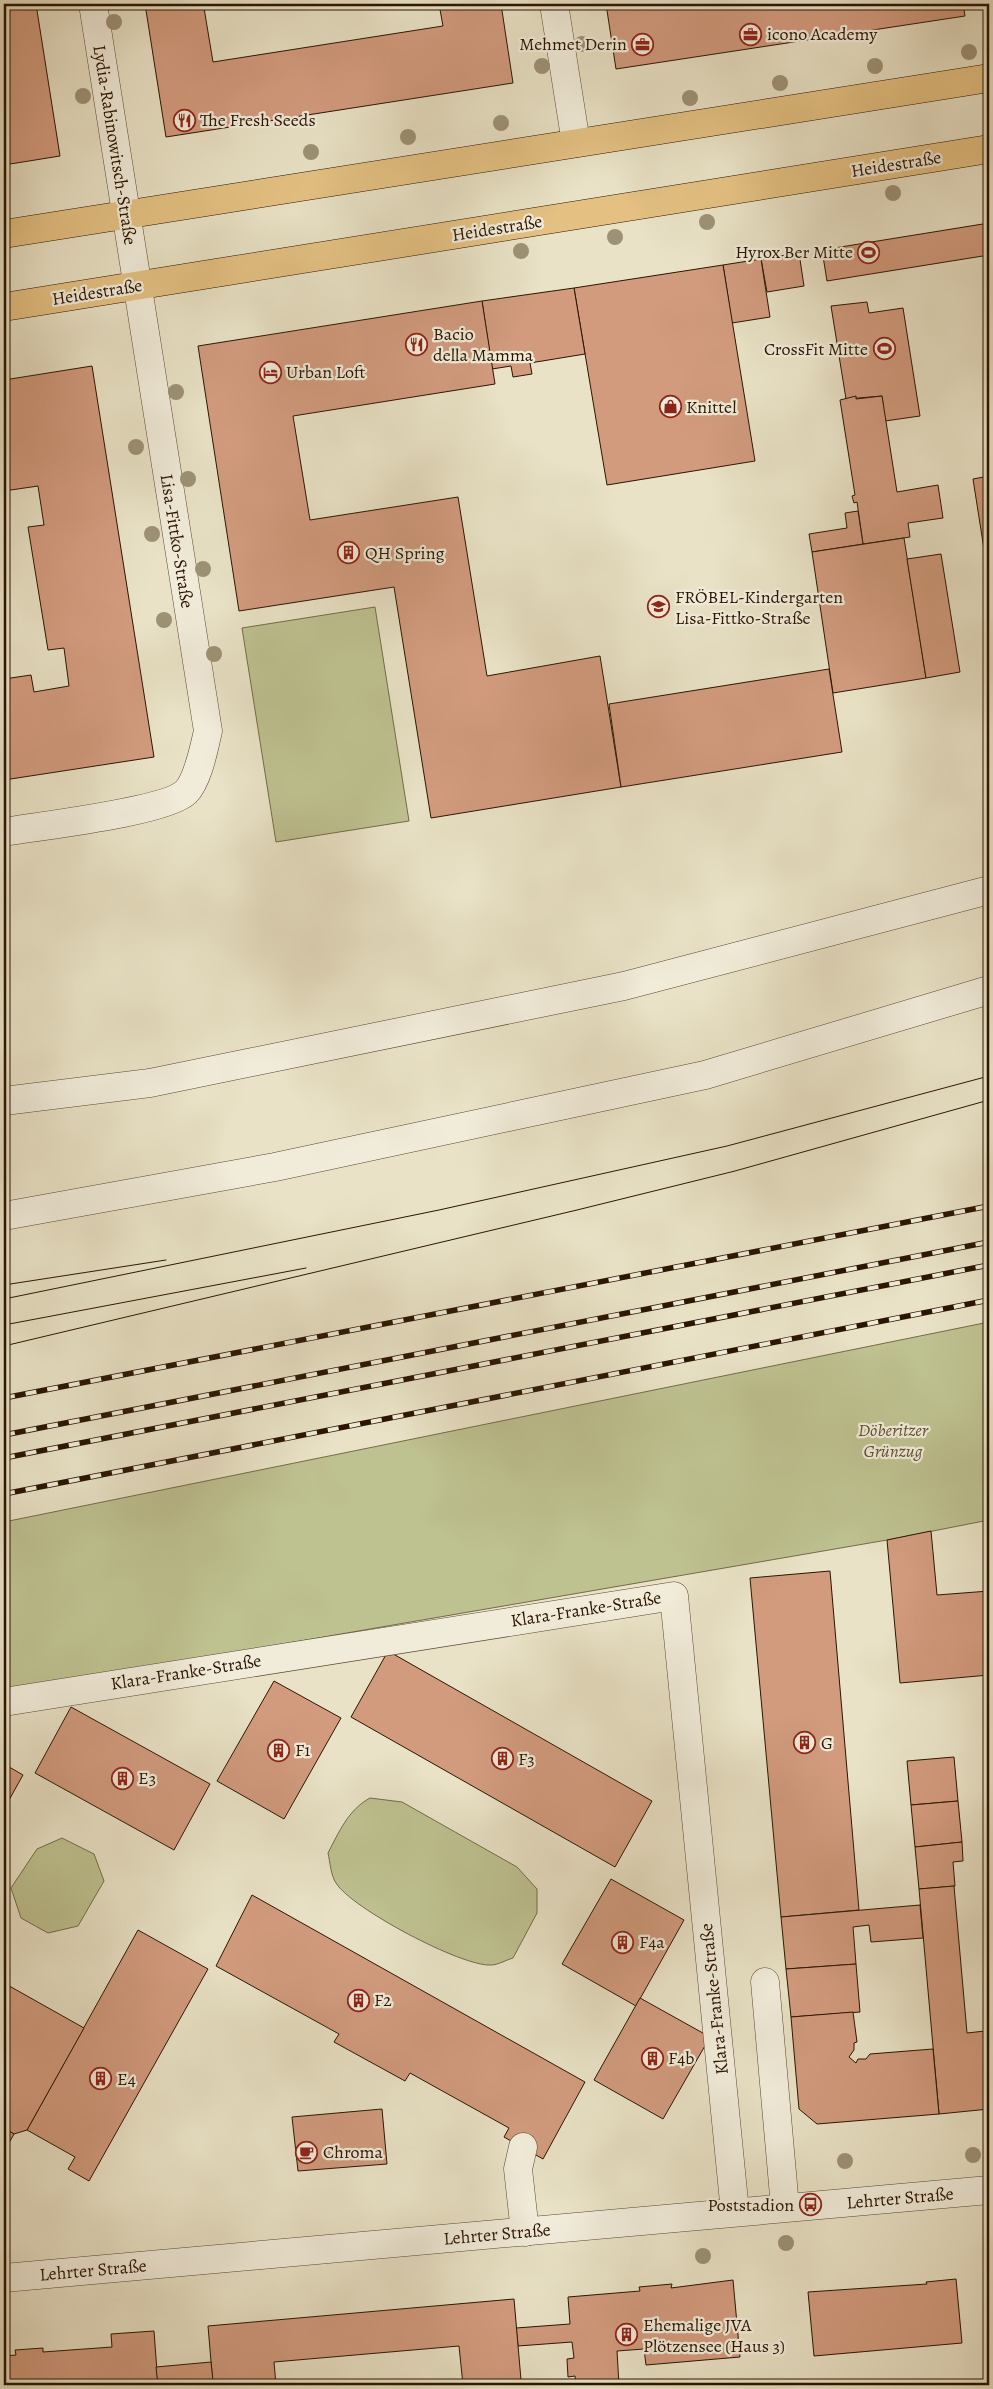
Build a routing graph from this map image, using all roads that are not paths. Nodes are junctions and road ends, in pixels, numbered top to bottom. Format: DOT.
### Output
graph roads {
  1 [pos="93,4"];
  2 [pos="554,4"];
  3 [pos="989,78"];
  4 [pos="576,143"];
  5 [pos="989,149"];
  6 [pos="126,214"];
  7 [pos="4,234"];
  8 [pos="137,285"];
  9 [pos="4,307"];
  10 [pos="4,832"];
  11 [pos="989,890"];
  12 [pos="989,990"];
  13 [pos="4,1101"];
  14 [pos="4,1216"];
  15 [pos="4,1702"];
  16 [pos="765,1982"];
  17 [pos="523,2148"];
  18 [pos="989,2190"];
  19 [pos="785,2207"];
  20 [pos="735,2212"];
  21 [pos="525,2232"];
  22 [pos="4,2278"];
  1 -- 6 [label="street, Lydia-Rabinowitsch-Straße"];
  2 -- 4 [label="street"];
  3 -- 4 [label="main road"];
  4 -- 6 [label="main road"];
  5 -- 8 [label="main road, Heidestraße"];
  6 -- 7 [label="main road"];
  6 -- 8 [label="street, Lydia-Rabinowitsch-Straße"];
  8 -- 9 [label="main road, Heidestraße"];
  8 -- 10 [label="street, Lisa-Fittko-Straße"];
  11 -- 13 [label="street"];
  12 -- 14 [label="street"];
  15 -- 20 [label="street, Klara-Franke-Straße"];
  16 -- 19 [label="street"];
  17 -- 21 [label="street"];
  18 -- 19 [label="street, Lehrter Straße"];
  19 -- 20 [label="street, Lehrter Straße"];
  20 -- 21 [label="street, Lehrter Straße"];
  21 -- 22 [label="street, Lehrter Straße"];
}
